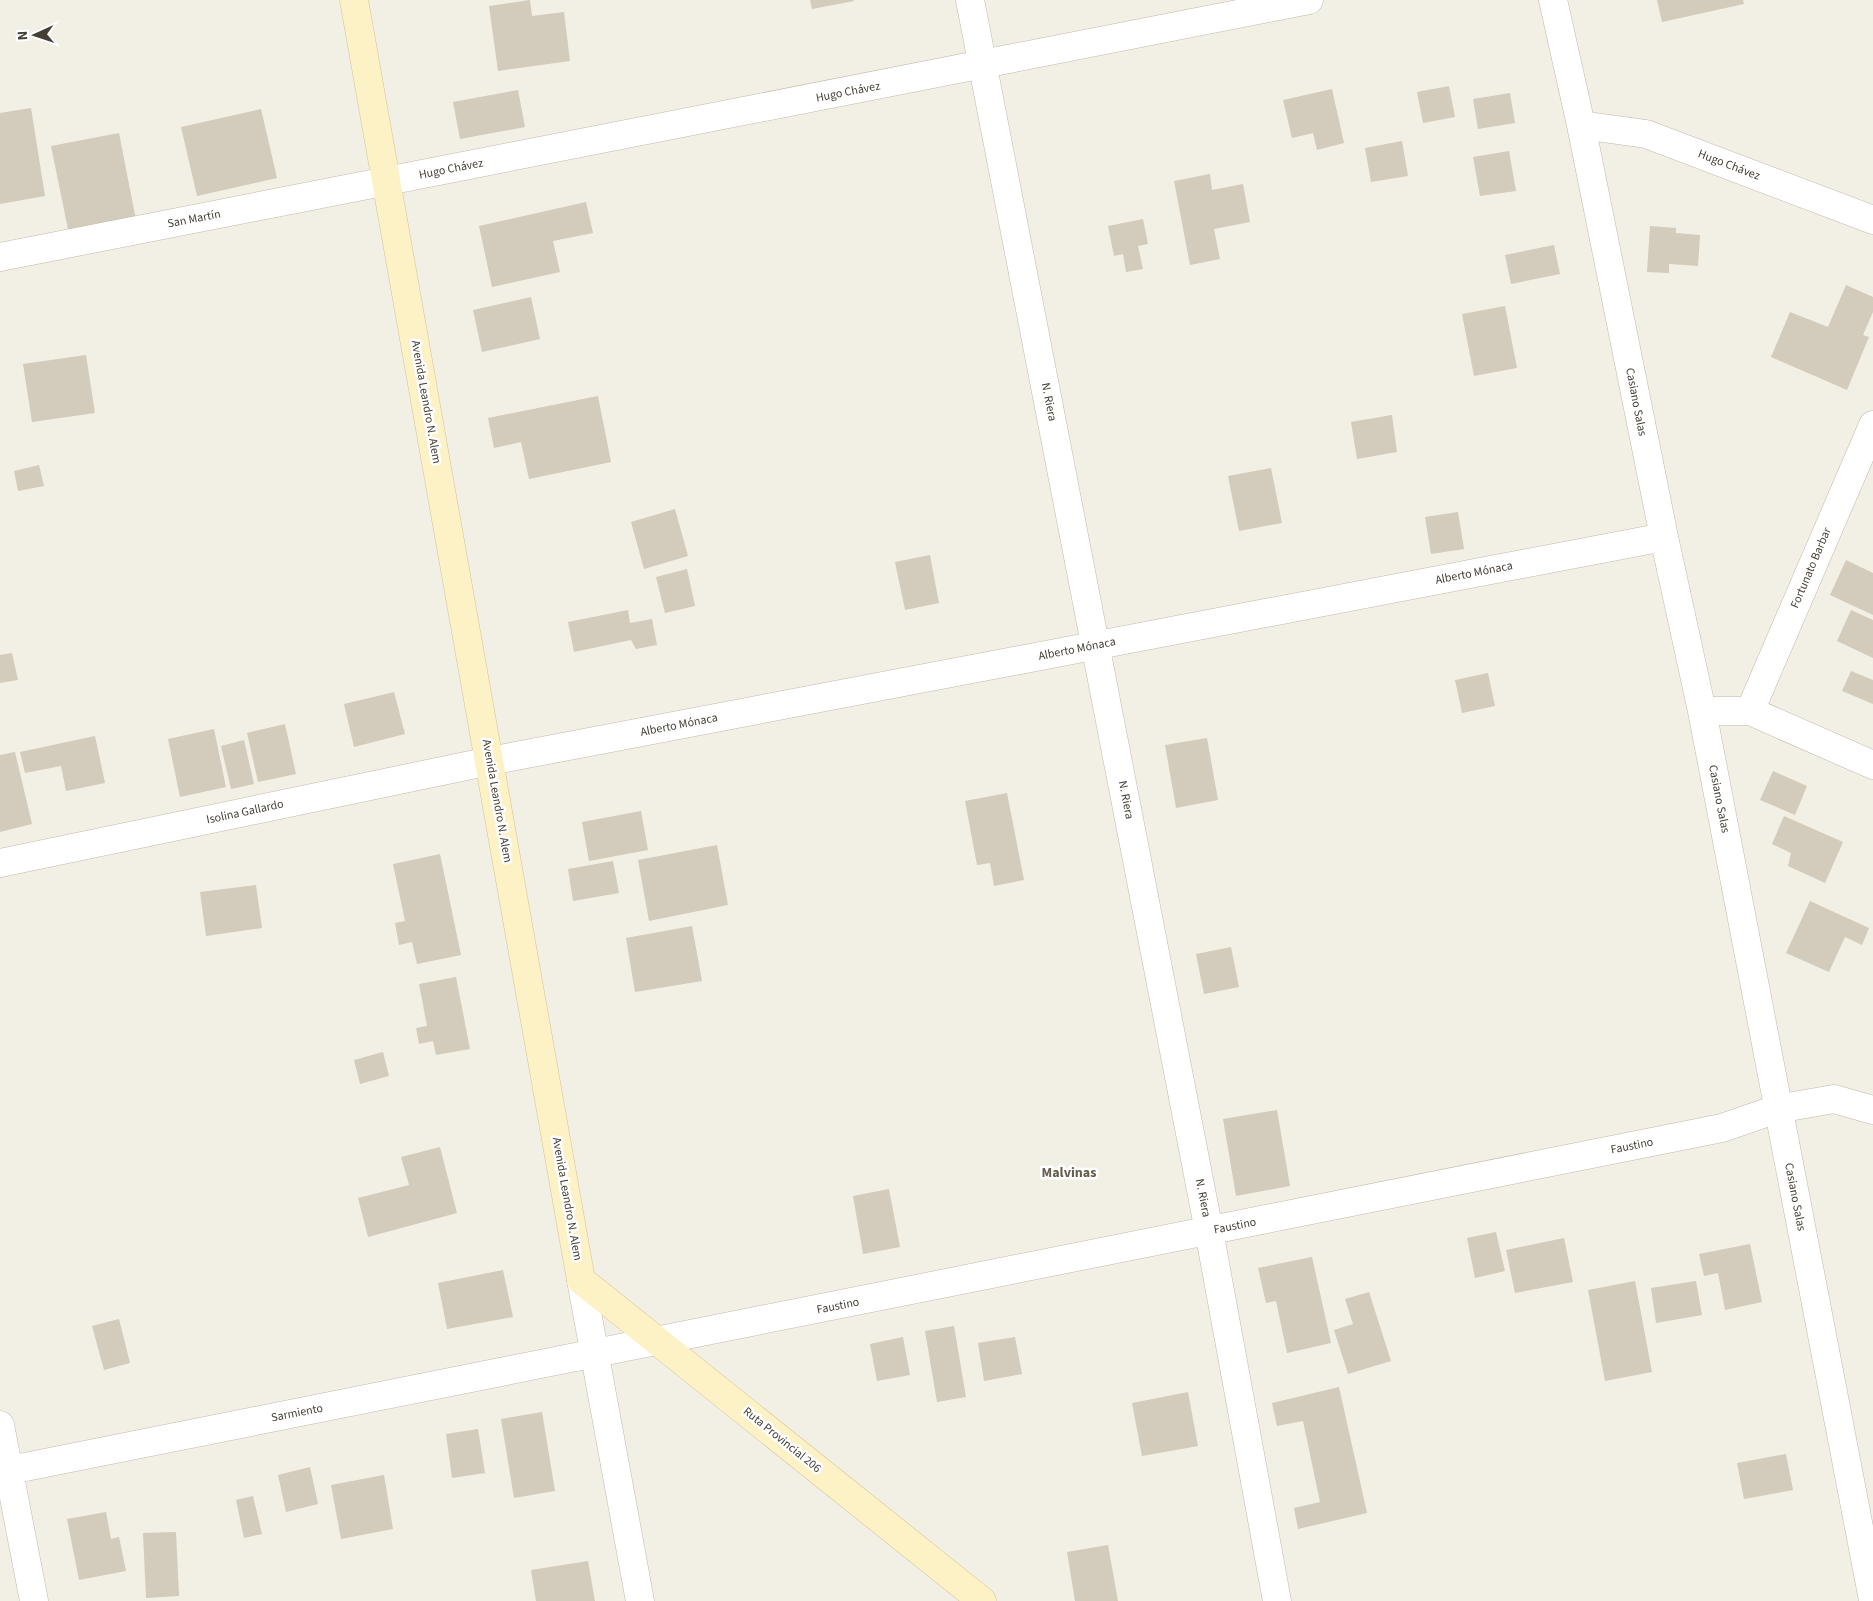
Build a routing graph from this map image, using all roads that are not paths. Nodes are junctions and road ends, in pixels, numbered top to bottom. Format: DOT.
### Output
graph roads {
  1 [pos="354,0"];
  2 [pos="970,0"];
  3 [pos="1309,0"];
  4 [pos="1553,0"];
  5 [pos="983,65"];
  6 [pos="1581,126"];
  7 [pos="387,182"];
  8 [pos="1873,220"];
  9 [pos="0,257"];
  10 [pos="1873,425"];
  11 [pos="1664,537"];
  12 [pos="1096,646"];
  13 [pos="1702,711"];
  14 [pos="1750,711"];
  15 [pos="490,761"];
  16 [pos="1873,765"];
  17 [pos="0,863"];
  18 [pos="1777,1109"];
  19 [pos="1873,1110"];
  20 [pos="1209,1231"];
  21 [pos="581,1280"];
  22 [pos="660,1342"];
  23 [pos="594,1354"];
  24 [pos="0,1425"];
  25 [pos="4,1472"];
  26 [pos="1873,1600"];
  27 [pos="34,1601"];
  28 [pos="640,1601"];
  29 [pos="982,1601"];
  30 [pos="1278,1601"];
  1 -- 7 [label="main road, Avenida Leandro N. Alem"];
  2 -- 5 [label="street, N. Riera"];
  3 -- 5 [label="street, Hugo Chávez"];
  4 -- 6 [label="street, Casiano Salas"];
  5 -- 7 [label="street, Hugo Chávez"];
  5 -- 12 [label="street, N. Riera"];
  6 -- 8 [label="street, Hugo Chávez"];
  6 -- 11 [label="street, Casiano Salas"];
  7 -- 9 [label="street, San Martín"];
  7 -- 15 [label="main road, Avenida Leandro N. Alem"];
  10 -- 14 [label="street, Fortunato Barbar"];
  11 -- 12 [label="street, Alberto Mónaca"];
  11 -- 13 [label="street, Casiano Salas"];
  12 -- 15 [label="street, Alberto Mónaca"];
  12 -- 20 [label="street, N. Riera"];
  13 -- 14 [label="street"];
  13 -- 18 [label="street, Casiano Salas"];
  14 -- 16 [label="street"];
  15 -- 17 [label="street, Isolina Gallardo"];
  15 -- 21 [label="main road, Avenida Leandro N. Alem"];
  18 -- 19 [label="street, Faustino"];
  18 -- 20 [label="street, Faustino"];
  18 -- 26 [label="street, Casiano Salas"];
  20 -- 22 [label="street, Faustino"];
  20 -- 30 [label="street, N. Riera"];
  21 -- 22 [label="main road, Ruta Provincial 206"];
  21 -- 23 [label="street, Avenida Leandro N. Alem"];
  22 -- 23 [label="street, Faustino"];
  22 -- 29 [label="main road, Ruta Provincial 206"];
  23 -- 25 [label="street, Sarmiento"];
  23 -- 28 [label="street, Avenida Leandro N. Alem"];
  24 -- 25 [label="street"];
  25 -- 27 [label="street"];
}
